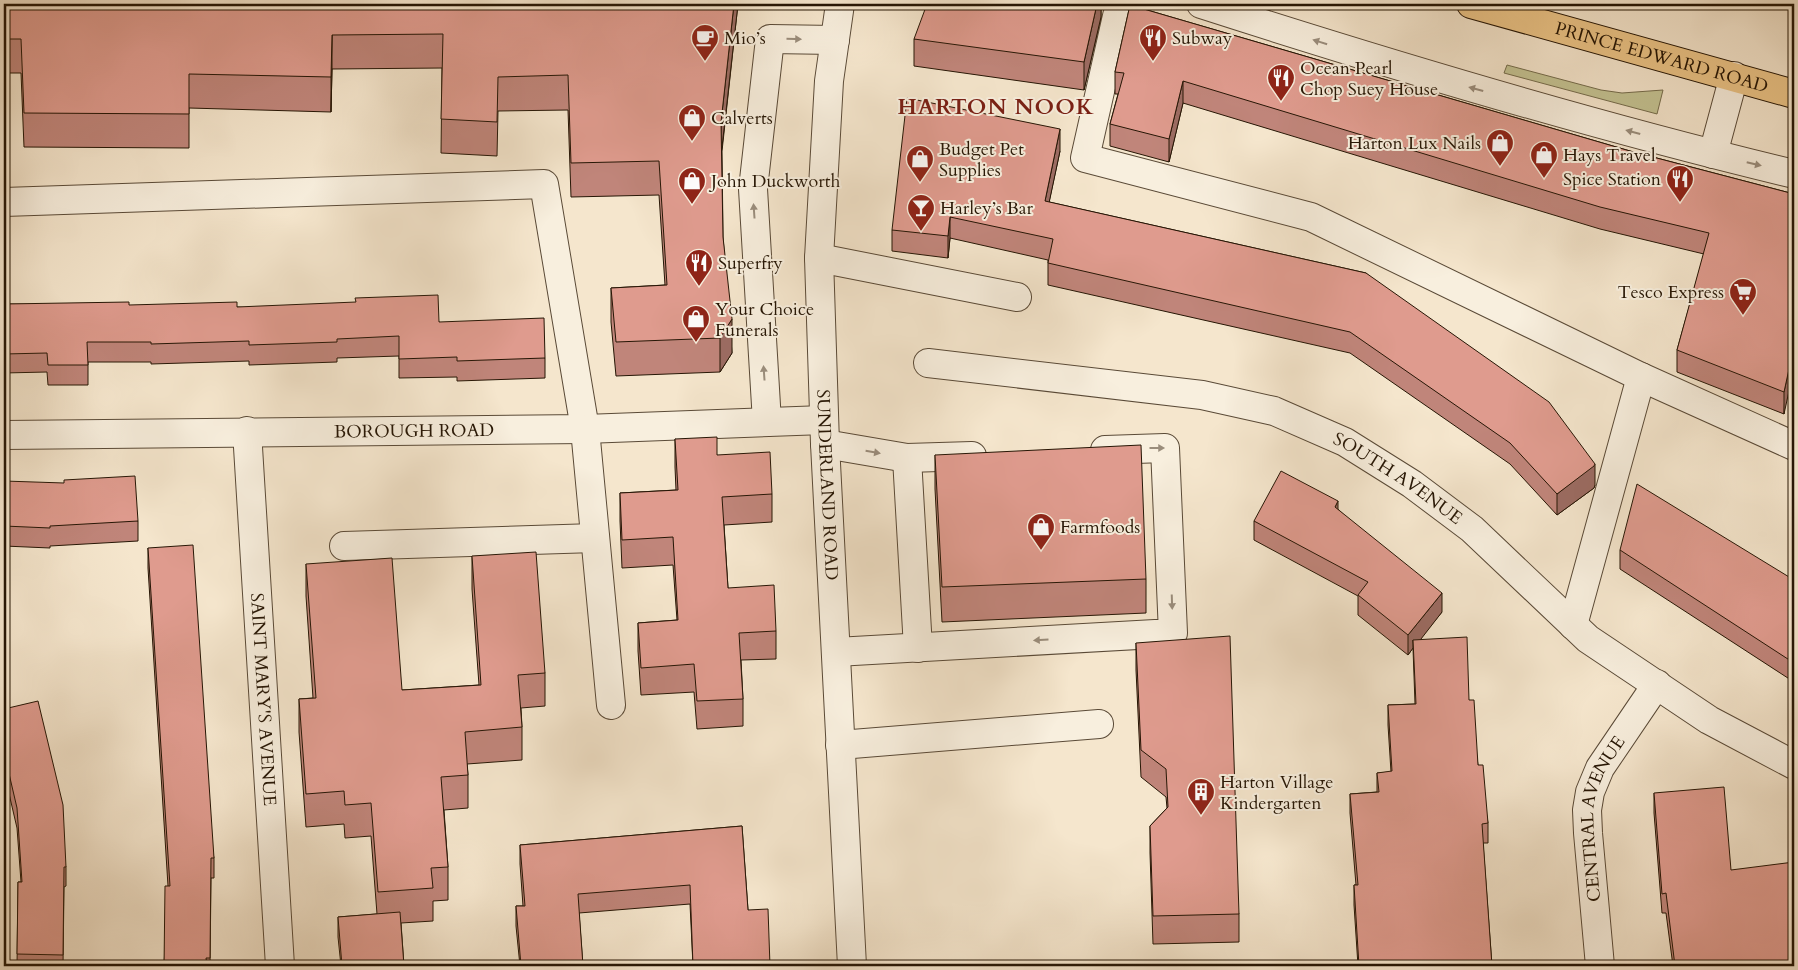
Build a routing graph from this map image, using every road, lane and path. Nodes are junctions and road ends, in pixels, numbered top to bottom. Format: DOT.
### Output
graph roads {
  1 [pos="840,4"];
  2 [pos="1122,4"];
  3 [pos="1202,4"];
  4 [pos="1471,4"];
  5 [pos="835,40"];
  6 [pos="1734,76"];
  7 [pos="1794,94"];
  8 [pos="1713,154"];
  9 [pos="1794,174"];
  10 [pos="4,202"];
  11 [pos="819,258"];
  12 [pos="1017,297"];
  13 [pos="928,363"];
  14 [pos="1641,377"];
  15 [pos="767,422"];
  16 [pos="585,429"];
  17 [pos="246,431"];
  18 [pos="824,432"];
  19 [pos="4,435"];
  20 [pos="1794,446"];
  21 [pos="1076,451"];
  22 [pos="997,455"];
  23 [pos="908,458"];
  24 [pos="595,538"];
  25 [pos="344,546"];
  26 [pos="1573,625"];
  27 [pos="918,648"];
  28 [pos="836,652"];
  29 [pos="1656,684"];
  30 [pos="611,705"];
  31 [pos="1099,724"];
  32 [pos="840,745"];
  33 [pos="1794,765"];
  34 [pos="280,966"];
  35 [pos="852,966"];
  36 [pos="1600,966"];
  1 -- 5 [label="street, SUNDERLAND ROAD"];
  2 -- 14 [label="street"];
  8 -- 3 [label="street, one-way"];
  4 -- 6 [label="main road, PRINCE EDWARD ROAD"];
  5 -- 11 [label="street, SUNDERLAND ROAD"];
  15 -- 5 [label="street, one-way"];
  6 -- 7 [label="main road, PRINCE EDWARD ROAD"];
  6 -- 8 [label="street"];
  8 -- 9 [label="street, one-way"];
  10 -- 16 [label="street"];
  11 -- 12 [label="street"];
  11 -- 18 [label="street, SUNDERLAND ROAD"];
  13 -- 26 [label="street, SOUTH AVENUE"];
  14 -- 20 [label="street"];
  14 -- 26 [label="street"];
  15 -- 16 [label="street, BOROUGH ROAD"];
  15 -- 18 [label="street, BOROUGH ROAD"];
  16 -- 17 [label="street, BOROUGH ROAD"];
  16 -- 24 [label="street"];
  17 -- 19 [label="street, BOROUGH ROAD"];
  17 -- 34 [label="street, SAINT MARY'S AVENUE"];
  18 -- 23 [label="street, BOROUGH ROAD, one-way"];
  18 -- 28 [label="street, SUNDERLAND ROAD"];
  21 -- 27 [label="street, one-way"];
  22 -- 23 [label="street, BOROUGH ROAD"];
  23 -- 27 [label="street"];
  24 -- 25 [label="street"];
  24 -- 30 [label="street"];
  26 -- 29 [label="street, SOUTH AVENUE"];
  27 -- 28 [label="street"];
  28 -- 32 [label="street, SUNDERLAND ROAD"];
  29 -- 33 [label="street, SOUTH AVENUE"];
  29 -- 36 [label="street, CENTRAL AVENUE"];
  31 -- 32 [label="street"];
  32 -- 35 [label="street, SUNDERLAND ROAD"];
}
